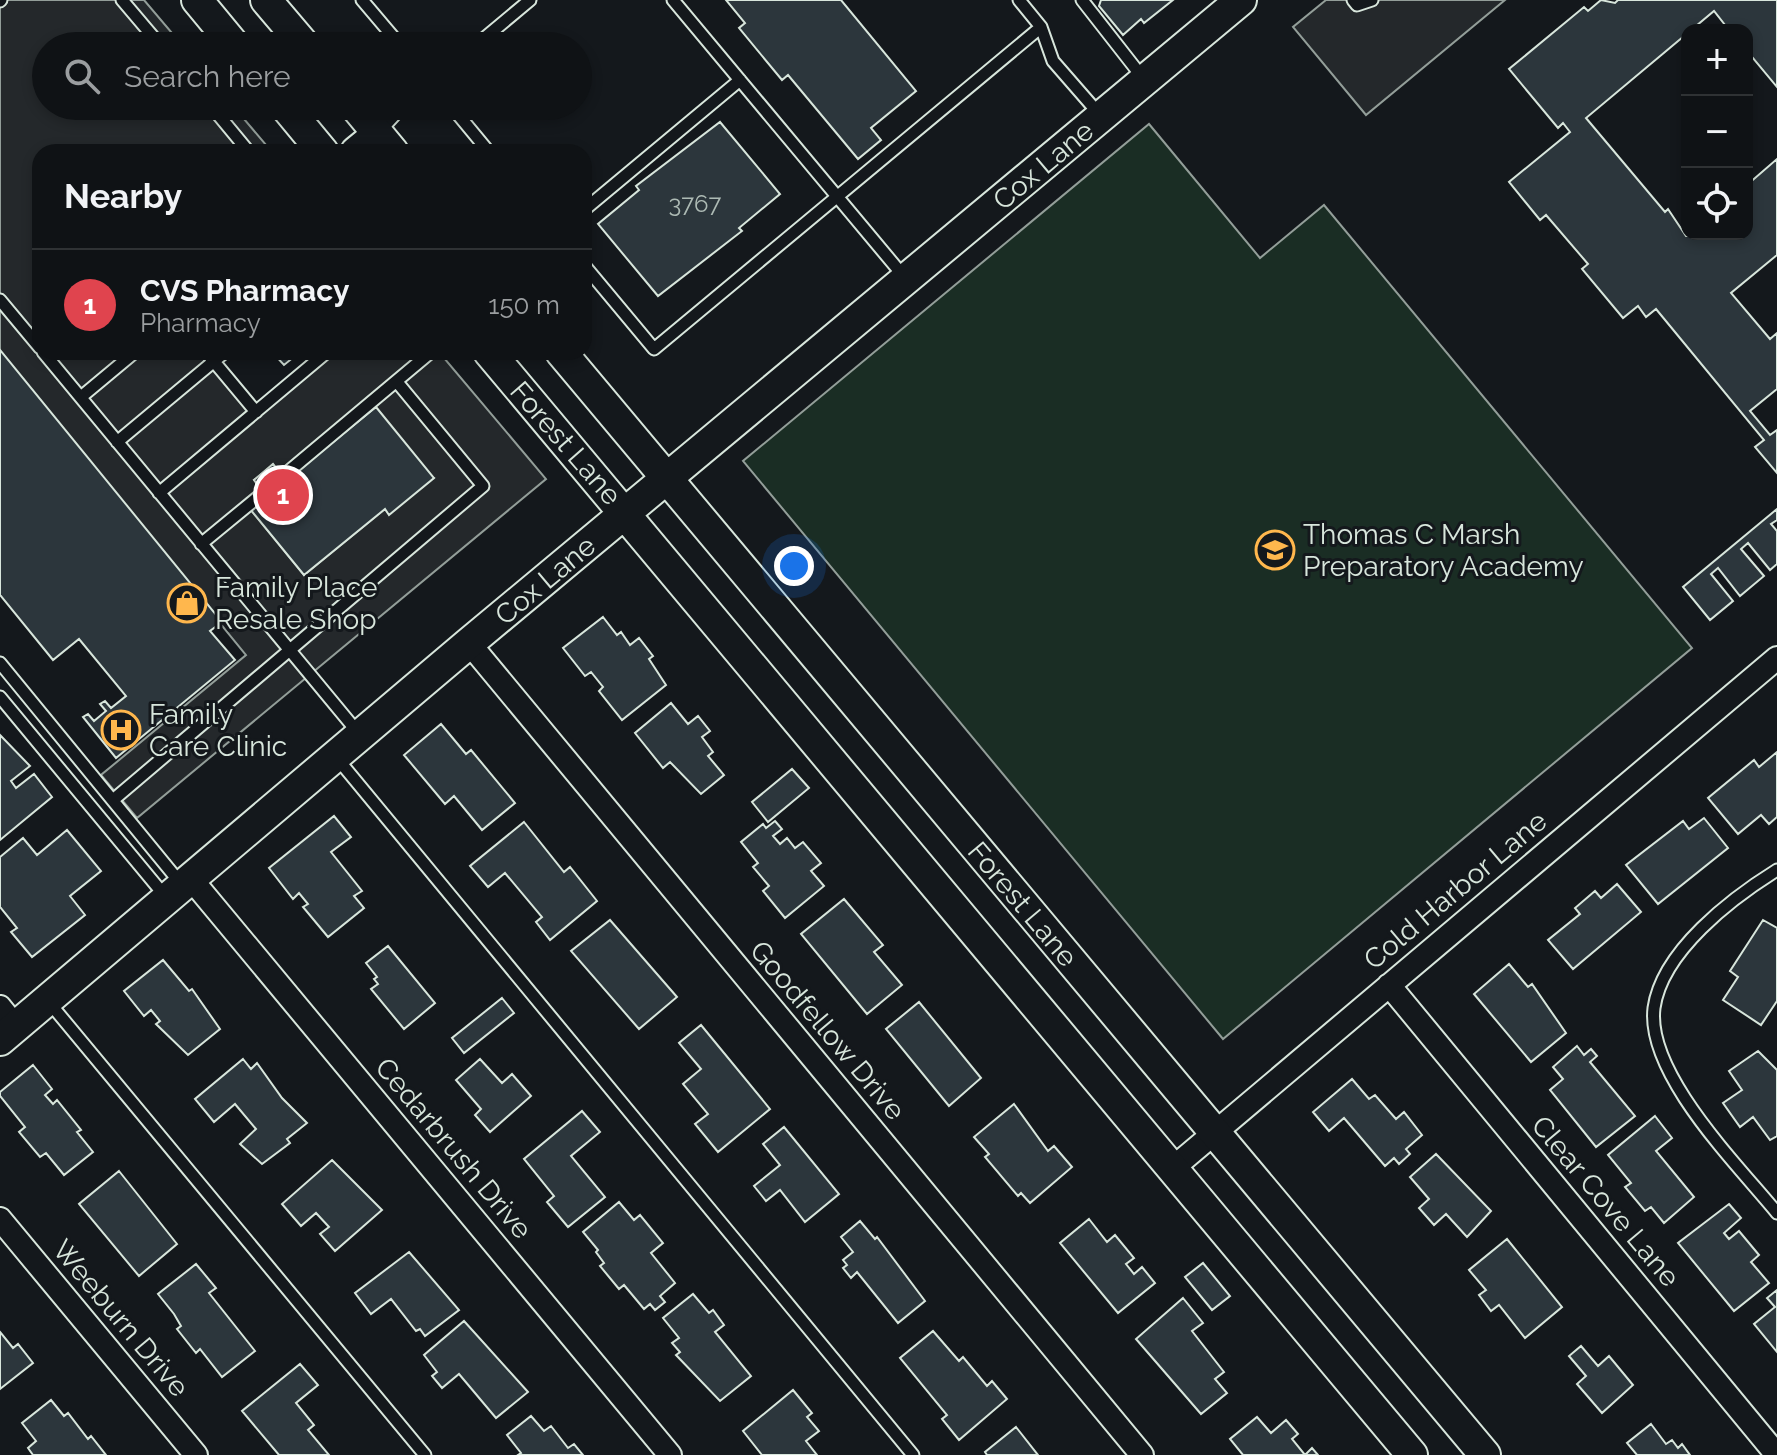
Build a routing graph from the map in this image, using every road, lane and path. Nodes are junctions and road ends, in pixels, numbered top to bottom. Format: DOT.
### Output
graph roads {
  1 [pos="122,0"];
  2 [pos="197,0"];
  3 [pos="266,0"];
  4 [pos="362,0"];
  5 [pos="530,0"];
  6 [pos="673,0"];
  7 [pos="1019,0"];
  8 [pos="1082,0"];
  9 [pos="1241,0"];
  10 [pos="1353,0"];
  11 [pos="1372,0"];
  12 [pos="1041,27"];
  13 [pos="149,32"];
  14 [pos="223,32"];
  15 [pos="293,32"];
  16 [pos="389,32"];
  17 [pos="492,32"];
  18 [pos="740,80"];
  19 [pos="1144,81"];
  20 [pos="1101,117"];
  21 [pos="223,120"];
  22 [pos="297,120"];
  23 [pos="362,120"];
  24 [pos="394,120"];
  25 [pos="463,120"];
  26 [pos="242,144"];
  27 [pos="316,144"];
  28 [pos="375,144"];
  29 [pos="377,144"];
  30 [pos="482,144"];
  31 [pos="838,196"];
  32 [pos="592,203"];
  33 [pos="592,275"];
  34 [pos="906,279"];
  35 [pos="0,300"];
  36 [pos="32,338"];
  37 [pos="50,360"];
  38 [pos="125,360"];
  39 [pos="207,360"];
  40 [pos="213,360"];
  41 [pos="318,360"];
  42 [pos="422,360"];
  43 [pos="496,360"];
  44 [pos="568,360"];
  45 [pos="397,382"];
  46 [pos="81,397"];
  47 [pos="256,412"];
  48 [pos="117,442"];
  49 [pos="283,476"];
  50 [pos="667,478"];
  51 [pos="159,493"];
  52 [pos="263,493"];
  53 [pos="626,513"];
  54 [pos="201,544"];
  55 [pos="469,643"];
  56 [pos="290,651"];
  57 [pos="1777,658"];
  58 [pos="0,663"];
  59 [pos="0,697"];
  60 [pos="360,736"];
  61 [pos="335,757"];
  62 [pos="113,800"];
  63 [pos="1777,870"];
  64 [pos="181,889"];
  65 [pos="1389,985"];
  66 [pos="48,1000"];
  67 [pos="5,1025"];
  68 [pos="1215,1132"];
  69 [pos="1173,1168"];
  70 [pos="1777,1213"];
  71 [pos="0,1219"];
  72 [pos="196,1455"];
  73 [pos="425,1455"];
  74 [pos="670,1455"];
  75 [pos="913,1455"];
  76 [pos="1142,1455"];
  77 [pos="1412,1455"];
  78 [pos="1485,1455"];
  79 [pos="1777,1455"];
  1 -- 13 [label="lane"];
  2 -- 14 [label="main road"];
  3 -- 15 [label="main road"];
  4 -- 16 [label="lane"];
  5 -- 17 [label="lane"];
  6 -- 18 [label="lane"];
  7 -- 12 [label="lane"];
  8 -- 19 [label="lane"];
  9 -- 19 [label="main road, Cox Lane"];
  10 -- 11 [label="lane"];
  12 -- 20 [label="lane"];
  12 -- 31 [label="lane"];
  18 -- 31 [label="lane"];
  18 -- 32 [label="lane"];
  19 -- 20 [label="main road, Cox Lane"];
  20 -- 34 [label="main road, Cox Lane"];
  21 -- 26 [label="lane"];
  22 -- 27 [label="main road"];
  23 -- 28 [label="main road"];
  24 -- 29 [label="lane"];
  25 -- 30 [label="lane"];
  31 -- 33 [label="lane"];
  31 -- 34 [label="lane"];
  34 -- 50 [label="main road, Cox Lane"];
  35 -- 36 [label="lane"];
  37 -- 46 [label="lane"];
  38 -- 46 [label="lane"];
  39 -- 48 [label="lane"];
  40 -- 47 [label="lane"];
  41 -- 47 [label="lane"];
  42 -- 45 [label="lane"];
  43 -- 53 [label="main road, Forest Lane"];
  44 -- 50 [label="main road, Forest Lane"];
  45 -- 49 [label="lane"];
  45 -- 56 [label="lane"];
  46 -- 48 [label="lane"];
  47 -- 51 [label="lane"];
  48 -- 51 [label="lane"];
  50 -- 53 [label="main road, Cox Lane"];
  50 -- 68 [label="main road, Forest Lane"];
  51 -- 54 [label="lane"];
  52 -- 54 [label="lane"];
  53 -- 55 [label="main road, Cox Lane"];
  53 -- 69 [label="main road, Forest Lane"];
  54 -- 56 [label="lane"];
  55 -- 60 [label="main road, Cox Lane"];
  55 -- 76 [label="street, Goodfellow Drive"];
  56 -- 60 [label="lane"];
  56 -- 62 [label="lane"];
  57 -- 65 [label="street, Cold Harbor Lane"];
  58 -- 62 [label="lane"];
  59 -- 64 [label="lane"];
  60 -- 61 [label="main road, Cox Lane"];
  61 -- 64 [label="main road, Cox Lane"];
  61 -- 75 [label="lane"];
  62 -- 64 [label="lane"];
  63 -- 70 [label="lane"];
  64 -- 66 [label="main road, Cox Lane"];
  64 -- 74 [label="street, Cedarbrush Drive"];
  65 -- 68 [label="street, Cold Harbor Lane"];
  65 -- 79 [label="street, Clear Cove Lane"];
  66 -- 67 [label="main road, Cox Lane"];
  66 -- 73 [label="lane"];
  68 -- 69 [label="street, Cold Harbor Lane"];
  68 -- 78 [label="main road, Forest Lane"];
  69 -- 77 [label="main road, Forest Lane"];
  71 -- 72 [label="street, Weeburn Drive"];
}
